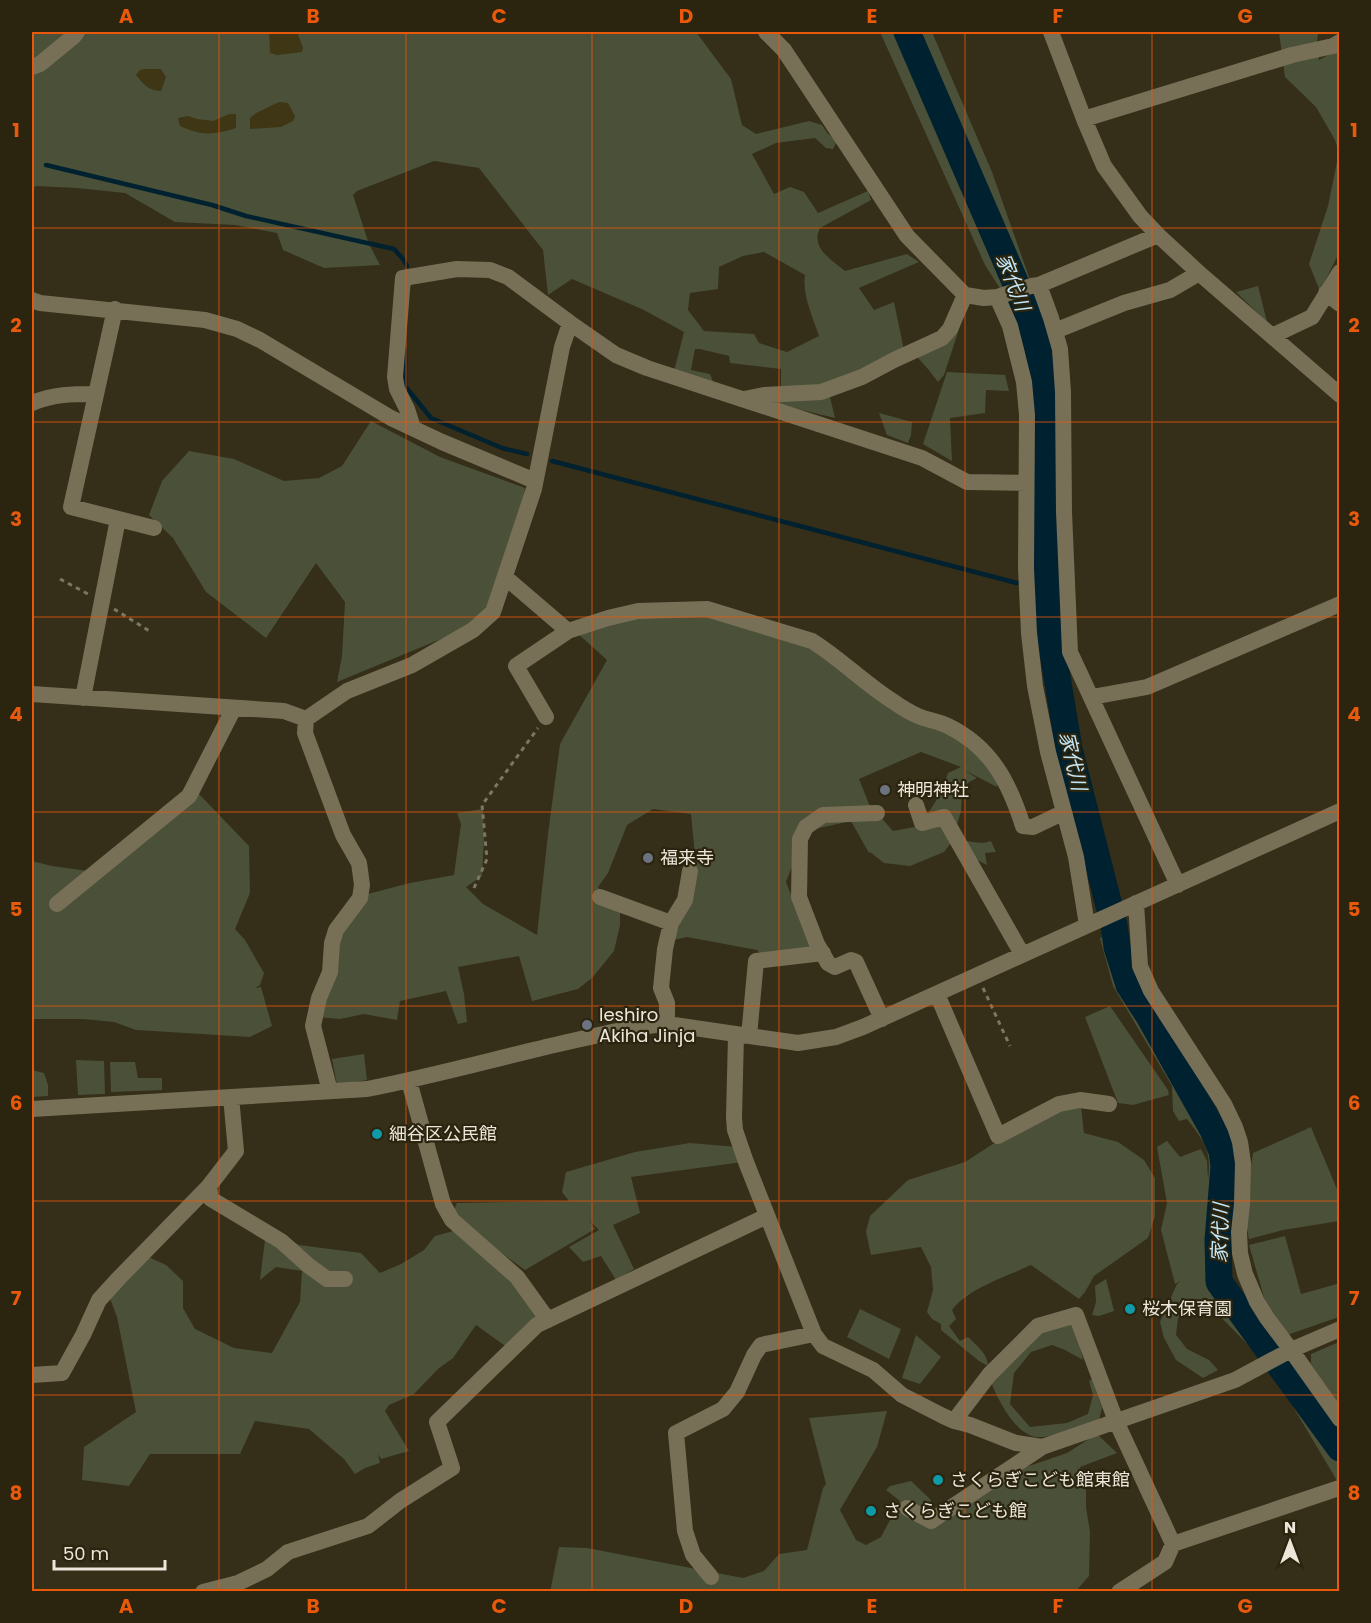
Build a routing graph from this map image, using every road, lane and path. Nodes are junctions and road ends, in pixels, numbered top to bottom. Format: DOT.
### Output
graph roads {
  1 [pos="77,32"];
  2 [pos="766,32"];
  3 [pos="1052,32"];
  4 [pos="1340,42"];
  5 [pos="32,67"];
  6 [pos="1084,119"];
  7 [pos="1158,235"];
  8 [pos="1340,272"];
  9 [pos="1199,273"];
  10 [pos="1035,285"];
  11 [pos="1326,293"];
  12 [pos="965,295"];
  13 [pos="1003,295"];
  14 [pos="32,300"];
  15 [pos="1340,304"];
  16 [pos="115,309"];
  17 [pos="570,323"];
  18 [pos="1055,331"];
  19 [pos="1272,336"];
  20 [pos="96,394"];
  21 [pos="1340,395"];
  22 [pos="740,399"];
  23 [pos="32,403"];
  24 [pos="412,428"];
  25 [pos="535,481"];
  26 [pos="1026,483"];
  27 [pos="118,519"];
  28 [pos="154,528"];
  29 [pos="505,577"];
  30 [pos="1340,604"];
  31 [pos="568,631"];
  32 [pos="32,694"];
  33 [pos="1092,697"];
  34 [pos="83,698"];
  35 [pos="234,708"];
  36 [pos="546,717"];
  37 [pos="306,719"];
  38 [pos="916,805"];
  39 [pos="1340,811"];
  40 [pos="877,813"];
  41 [pos="1065,815"];
  42 [pos="690,871"];
  43 [pos="1178,885"];
  44 [pos="474,888"];
  45 [pos="600,897"];
  46 [pos="57,904"];
  47 [pos="1131,905"];
  48 [pos="670,923"];
  49 [pos="1091,924"];
  50 [pos="823,953"];
  51 [pos="1023,954"];
  52 [pos="977,975"];
  53 [pos="937,994"];
  54 [pos="882,1019"];
  55 [pos="667,1024"];
  56 [pos="742,1035"];
  57 [pos="1010,1046"];
  58 [pos="409,1081"];
  59 [pos="330,1091"];
  60 [pos="231,1097"];
  61 [pos="1109,1104"];
  62 [pos="32,1109"];
  63 [pos="209,1186"];
  64 [pos="767,1216"];
  65 [pos="345,1279"];
  66 [pos="548,1320"];
  67 [pos="1340,1329"];
  68 [pos="814,1334"];
  69 [pos="1287,1352"];
  70 [pos="32,1375"];
  71 [pos="1340,1419"];
  72 [pos="954,1421"];
  73 [pos="1116,1421"];
  74 [pos="1042,1447"];
  75 [pos="1340,1488"];
  76 [pos="907,1508"];
  77 [pos="1173,1544"];
  78 [pos="711,1577"];
  79 [pos="203,1592"];
  80 [pos="1119,1592"];
  1 -- 5 [label="street"];
  2 -- 12 [label="street"];
  3 -- 6 [label="street"];
  4 -- 6 [label="street"];
  6 -- 7 [label="street"];
  7 -- 9 [label="street"];
  7 -- 10 [label="street"];
  8 -- 11 [label="street"];
  9 -- 18 [label="street"];
  9 -- 19 [label="street"];
  10 -- 13 [label="street"];
  10 -- 18 [label="street"];
  11 -- 15 [label="street"];
  11 -- 19 [label="street"];
  12 -- 13 [label="street"];
  12 -- 22 [label="street"];
  13 -- 26 [label="street"];
  14 -- 16 [label="street"];
  16 -- 20 [label="street"];
  16 -- 24 [label="street"];
  17 -- 22 [label="street"];
  17 -- 24 [label="street"];
  17 -- 25 [label="street"];
  18 -- 33 [label="street"];
  19 -- 21 [label="street"];
  20 -- 23 [label="street"];
  20 -- 27 [label="street"];
  22 -- 26 [label="street"];
  24 -- 25 [label="street"];
  25 -- 29 [label="street"];
  26 -- 41 [label="street"];
  27 -- 28 [label="street"];
  27 -- 34 [label="street"];
  29 -- 31 [label="street"];
  29 -- 37 [label="street"];
  30 -- 33 [label="street"];
  31 -- 36 [label="street"];
  31 -- 41 [label="street"];
  32 -- 34 [label="street"];
  33 -- 43 [label="street"];
  34 -- 35 [label="street"];
  35 -- 37 [label="street"];
  35 -- 46 [label="street"];
  36 -- 44 [label="path"];
  37 -- 59 [label="street"];
  38 -- 51 [label="street"];
  39 -- 43 [label="street"];
  40 -- 50 [label="street"];
  41 -- 49 [label="street"];
  42 -- 48 [label="street"];
  43 -- 47 [label="street"];
  45 -- 48 [label="street"];
  47 -- 49 [label="street"];
  47 -- 69 [label="street"];
  48 -- 55 [label="street"];
  49 -- 51 [label="street"];
  50 -- 54 [label="street"];
  50 -- 56 [label="street"];
  51 -- 52 [label="street"];
  52 -- 53 [label="street"];
  52 -- 57 [label="path"];
  53 -- 54 [label="street"];
  53 -- 61 [label="street"];
  54 -- 56 [label="street"];
  55 -- 56 [label="street"];
  55 -- 58 [label="street"];
  56 -- 64 [label="street"];
  58 -- 59 [label="street"];
  58 -- 66 [label="street"];
  59 -- 60 [label="street"];
  60 -- 62 [label="street"];
  60 -- 63 [label="street"];
  63 -- 65 [label="street"];
  63 -- 70 [label="street"];
  64 -- 66 [label="street"];
  64 -- 68 [label="street"];
  66 -- 79 [label="street"];
  67 -- 69 [label="street"];
  68 -- 72 [label="street"];
  68 -- 78 [label="street"];
  69 -- 71 [label="street"];
  69 -- 73 [label="street"];
  72 -- 73 [label="street"];
  72 -- 74 [label="street"];
  73 -- 74 [label="street"];
  73 -- 77 [label="street"];
  74 -- 76 [label="street"];
  75 -- 77 [label="street"];
  77 -- 80 [label="street"];
}
